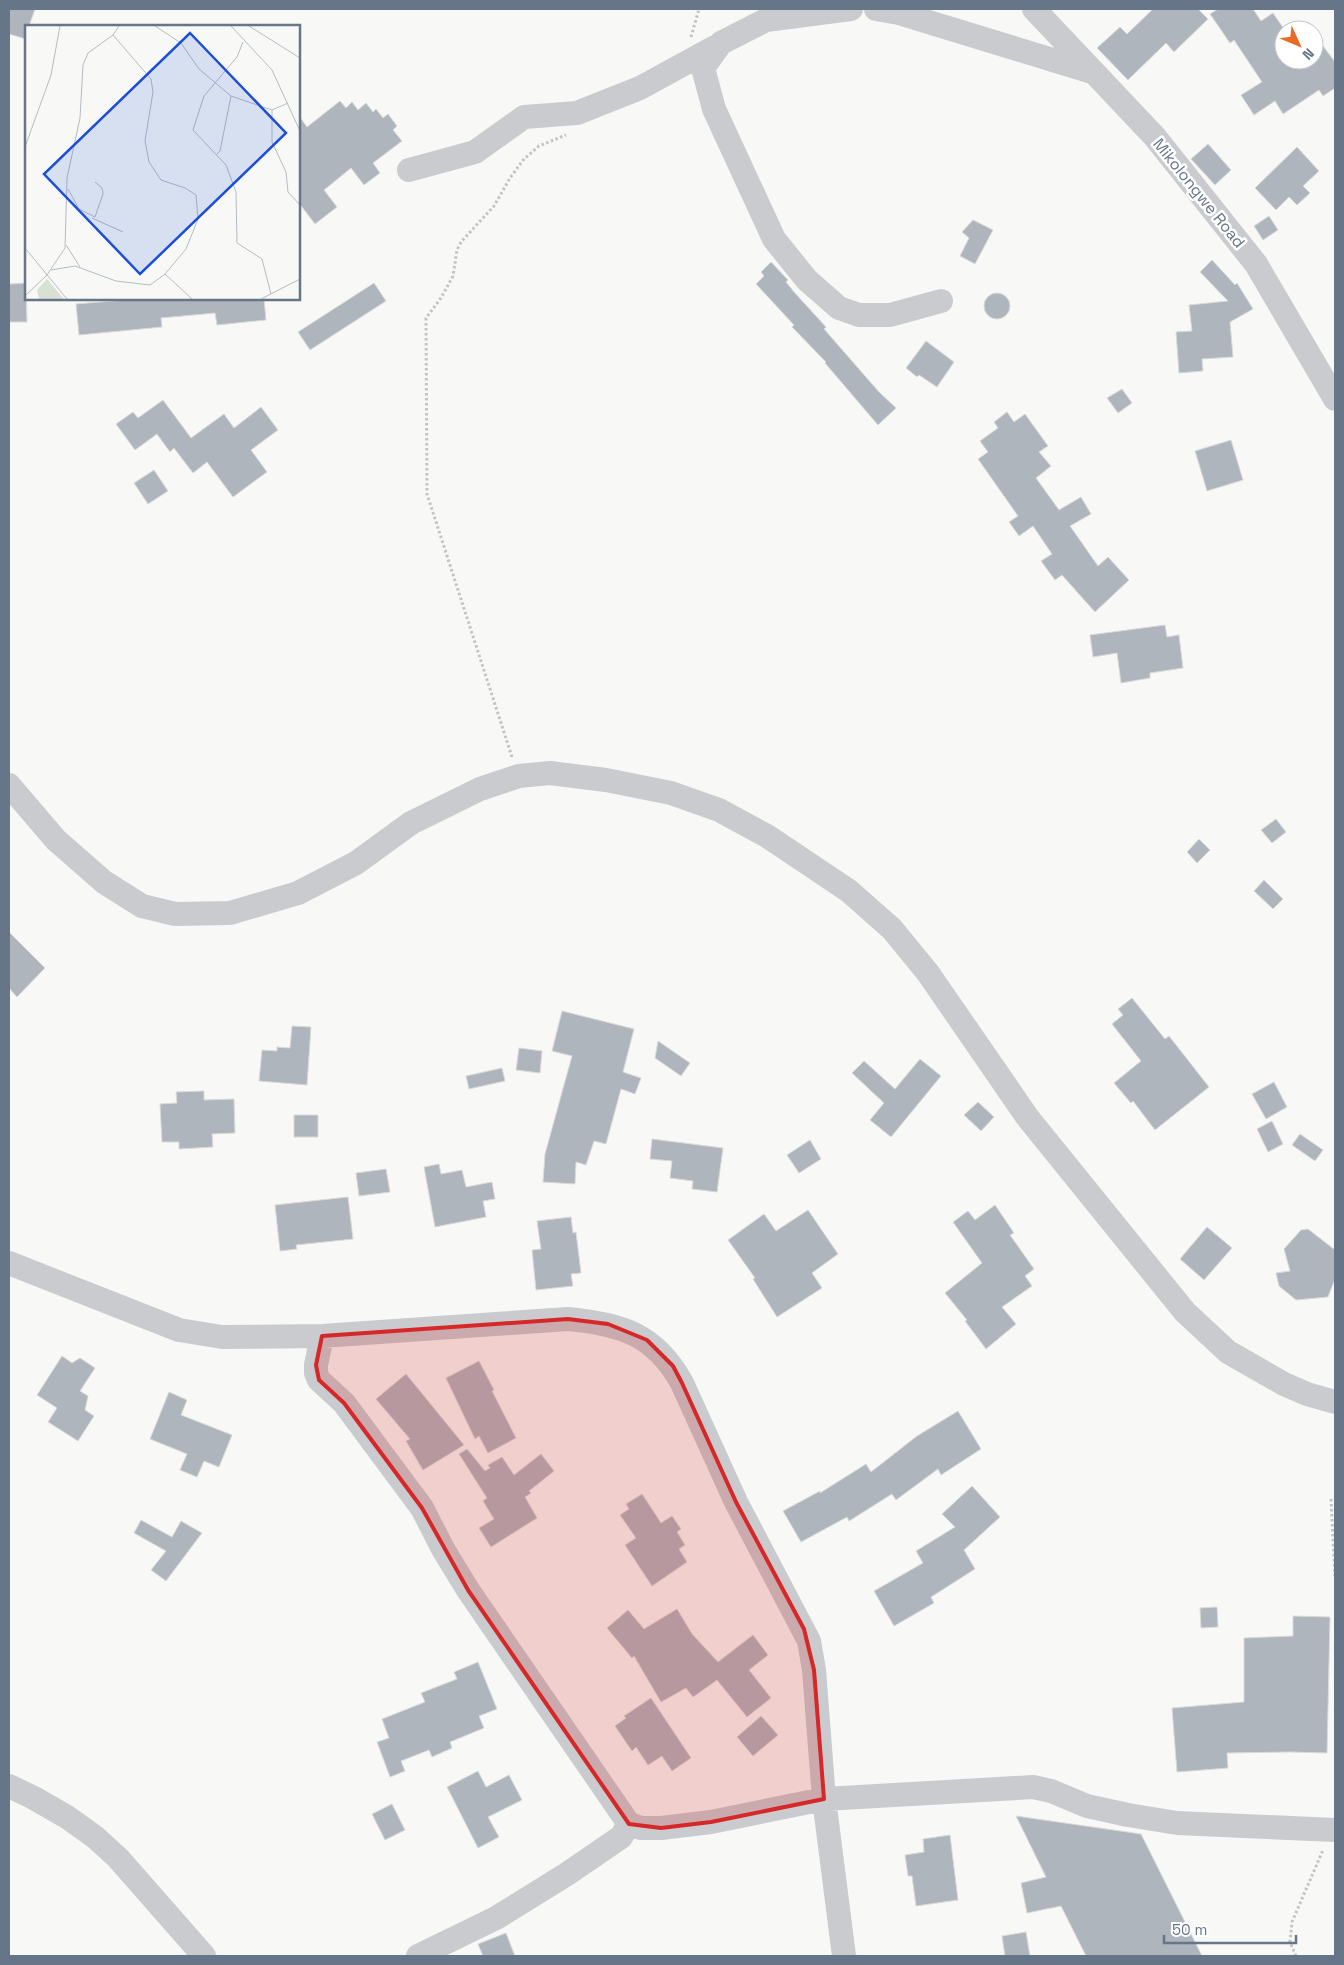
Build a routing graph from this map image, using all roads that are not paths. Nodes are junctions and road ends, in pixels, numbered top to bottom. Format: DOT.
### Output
graph roads {
  1 [pos="851,9"];
  2 [pos="876,9"];
  3 [pos="1034,9"];
  4 [pos="721,43"];
  5 [pos="1096,74"];
  6 [pos="409,170"];
  7 [pos="941,301"];
  8 [pos="1335,399"];
  9 [pos="9,786"];
  10 [pos="9,1263"];
  11 [pos="322,1336"];
  12 [pos="1335,1402"];
  13 [pos="9,1786"];
  14 [pos="824,1799"];
  15 [pos="629,1824"];
  16 [pos="1334,1830"];
  17 [pos="204,1956"];
  18 [pos="418,1956"];
  19 [pos="844,1956"];
  1 -- 4 [label="street"];
  2 -- 5 [label="street"];
  3 -- 5 [label="street, Mikolongwe Road"];
  4 -- 6 [label="street"];
  4 -- 7 [label="street"];
  5 -- 8 [label="street, Mikolongwe Road"];
  9 -- 12 [label="street"];
  10 -- 11 [label="street"];
  11 -- 14 [label="street"];
  11 -- 15 [label="street"];
  13 -- 17 [label="street"];
  14 -- 15 [label="street"];
  14 -- 16 [label="street"];
  14 -- 19 [label="street"];
  15 -- 18 [label="street"];
}
